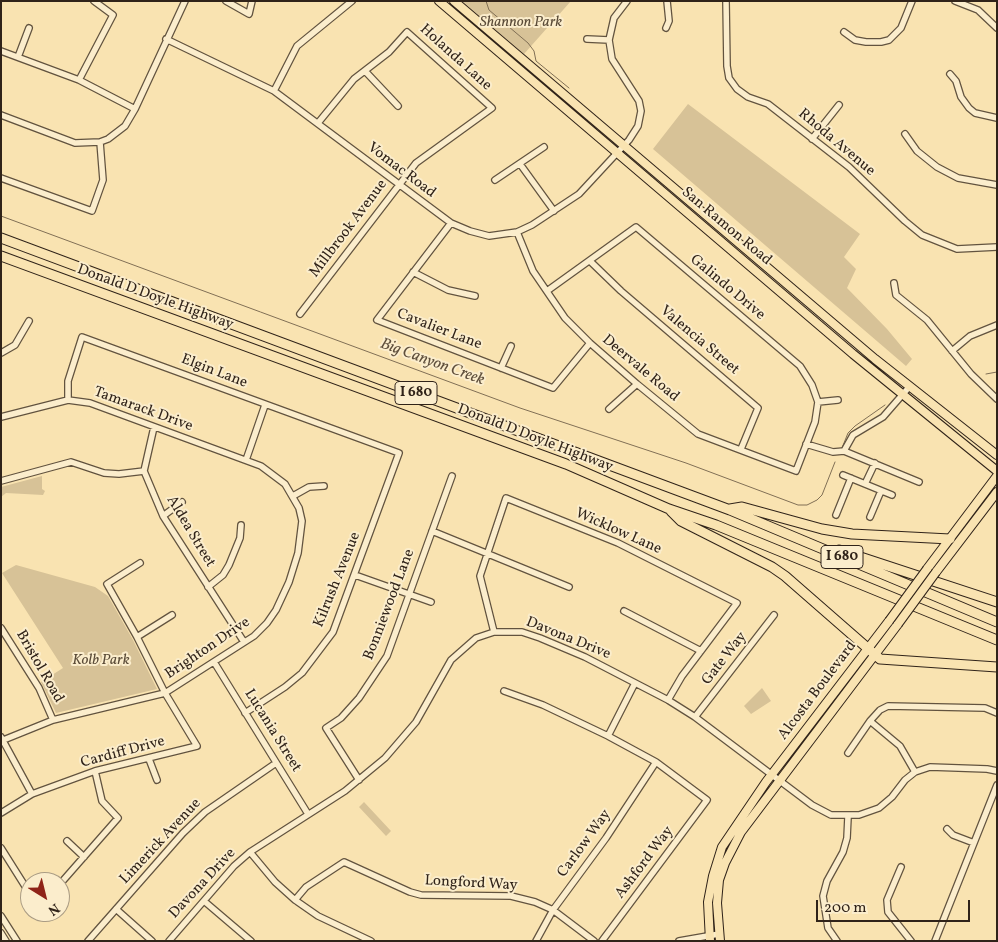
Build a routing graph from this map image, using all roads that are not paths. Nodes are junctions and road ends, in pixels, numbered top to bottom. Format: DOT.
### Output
graph roads {
  1 [pos="94,1"];
  2 [pos="185,1"];
  3 [pos="226,1"];
  4 [pos="252,1"];
  5 [pos="352,1"];
  6 [pos="439,1"];
  7 [pos="454,1"];
  8 [pos="627,1"];
  9 [pos="667,1"];
  10 [pos="726,1"];
  11 [pos="912,1"];
  12 [pos="955,1"];
  13 [pos="29,28"];
  14 [pos="666,28"];
  15 [pos="997,28"];
  16 [pos="844,32"];
  17 [pos="587,39"];
  18 [pos="166,40"];
  19 [pos="609,40"];
  20 [pos="1,51"];
  21 [pos="18,57"];
  22 [pos="364,71"];
  23 [pos="950,74"];
  24 [pos="79,80"];
  25 [pos="274,91"];
  26 [pos="839,105"];
  27 [pos="398,106"];
  28 [pos="492,108"];
  29 [pos="135,109"];
  30 [pos="1,115"];
  31 [pos="997,118"];
  32 [pos="318,124"];
  33 [pos="905,134"];
  34 [pos="812,139"];
  35 [pos="100,142"];
  36 [pos="544,146"];
  37 [pos="624,146"];
  38 [pos="617,153"];
  39 [pos="520,164"];
  40 [pos="1,178"];
  41 [pos="495,180"];
  42 [pos="397,185"];
  43 [pos="997,185"];
  44 [pos="554,211"];
  45 [pos="451,223"];
  46 [pos="517,232"];
  47 [pos="1,238"];
  48 [pos="997,247"];
  49 [pos="1,256"];
  50 [pos="591,262"];
  51 [pos="414,272"];
  52 [pos="894,283"];
  53 [pos="547,291"];
  54 [pos="475,296"];
  55 [pos="300,314"];
  56 [pos="29,321"];
  57 [pos="997,325"];
  58 [pos="590,343"];
  59 [pos="511,346"];
  60 [pos="952,351"];
  61 [pos="1,353"];
  62 [pos="501,368"];
  63 [pos="637,384"];
  64 [pos="910,386"];
  65 [pos="902,394"];
  66 [pos="997,399"];
  67 [pos="68,400"];
  68 [pos="838,400"];
  69 [pos="818,402"];
  70 [pos="265,405"];
  71 [pos="609,409"];
  72 [pos="1,417"];
  73 [pos="154,427"];
  74 [pos="806,444"];
  75 [pos="741,449"];
  76 [pos="844,451"];
  77 [pos="399,453"];
  78 [pos="997,455"];
  79 [pos="246,460"];
  80 [pos="874,463"];
  81 [pos="144,471"];
  82 [pos="997,471"];
  83 [pos="843,474"];
  84 [pos="452,476"];
  85 [pos="997,476"];
  86 [pos="850,478"];
  87 [pos="1,481"];
  88 [pos="919,482"];
  89 [pos="865,484"];
  90 [pos="324,486"];
  91 [pos="881,490"];
  92 [pos="997,492"];
  93 [pos="892,495"];
  94 [pos="293,496"];
  95 [pos="182,502"];
  96 [pos="669,509"];
  97 [pos="730,510"];
  98 [pos="836,515"];
  99 [pos="163,516"];
  100 [pos="870,517"];
  101 [pos="241,524"];
  102 [pos="432,530"];
  103 [pos="781,532"];
  104 [pos="950,539"];
  105 [pos="486,552"];
  106 [pos="140,563"];
  107 [pos="355,575"];
  108 [pos="208,587"];
  109 [pos="569,587"];
  110 [pos="410,595"];
  111 [pos="431,602"];
  112 [pos="997,602"];
  113 [pos="624,611"];
  114 [pos="172,615"];
  115 [pos="774,615"];
  116 [pos="997,622"];
  117 [pos="1,628"];
  118 [pos="494,632"];
  119 [pos="137,637"];
  120 [pos="997,640"];
  121 [pos="244,642"];
  122 [pos="867,650"];
  123 [pos="701,651"];
  124 [pos="875,655"];
  125 [pos="214,662"];
  126 [pos="997,667"];
  127 [pos="635,683"];
  128 [pos="504,691"];
  129 [pos="165,693"];
  130 [pos="668,700"];
  131 [pos="246,713"];
  132 [pos="997,713"];
  133 [pos="695,717"];
  134 [pos="53,720"];
  135 [pos="870,721"];
  136 [pos="608,736"];
  137 [pos="2,739"];
  138 [pos="848,753"];
  139 [pos="150,759"];
  140 [pos="656,762"];
  141 [pos="276,763"];
  142 [pos="95,771"];
  143 [pos="997,771"];
  144 [pos="915,772"];
  145 [pos="771,776"];
  146 [pos="157,780"];
  147 [pos="359,780"];
  148 [pos="780,782"];
  149 [pos="997,785"];
  150 [pos="32,794"];
  151 [pos="1,813"];
  152 [pos="308,814"];
  153 [pos="848,817"];
  154 [pos="947,829"];
  155 [pos="67,841"];
  156 [pos="974,843"];
  157 [pos="1,848"];
  158 [pos="250,852"];
  159 [pos="84,857"];
  160 [pos="901,867"];
  161 [pos="70,873"];
  162 [pos="20,878"];
  163 [pos="295,900"];
  164 [pos="204,901"];
  165 [pos="116,909"];
  166 [pos="552,910"];
  167 [pos="1,916"];
  168 [pos="1,933"];
  169 [pos="719,937"];
  170 [pos="709,938"];
  171 [pos="249,940"];
  172 [pos="6,941"];
  173 [pos="17,941"];
  174 [pos="88,941"];
  175 [pos="152,941"];
  176 [pos="168,941"];
  177 [pos="371,941"];
  178 [pos="536,941"];
  179 [pos="594,941"];
  180 [pos="602,941"];
  181 [pos="679,941"];
  182 [pos="837,941"];
  183 [pos="911,941"];
  184 [pos="935,941"];
  1 -- 24 [label="street"];
  2 -- 18 [label="street"];
  3 -- 4 [label="street"];
  5 -- 25 [label="street"];
  6 -- 38 [label="main road, San Ramon Road"];
  7 -- 37 [label="main road, San Ramon Road"];
  8 -- 19 [label="street"];
  9 -- 14 [label="street"];
  10 -- 34 [label="street, Rhoda Avenue"];
  11 -- 16 [label="street"];
  12 -- 15 [label="street"];
  13 -- 21 [label="street"];
  17 -- 19 [label="street"];
  18 -- 25 [label="street, Vomac Road"];
  18 -- 29 [label="street"];
  19 -- 37 [label="street, Vomac Road"];
  20 -- 21 [label="street"];
  21 -- 24 [label="street"];
  22 -- 27 [label="street"];
  22 -- 28 [label="street, Holanda Lane"];
  22 -- 32 [label="street, Holanda Lane"];
  23 -- 31 [label="street"];
  24 -- 29 [label="street"];
  25 -- 32 [label="street, Vomac Road"];
  26 -- 34 [label="street"];
  28 -- 42 [label="street, Millbrook Avenue"];
  29 -- 35 [label="street"];
  30 -- 35 [label="street"];
  32 -- 42 [label="street, Vomac Road"];
  33 -- 43 [label="street"];
  34 -- 48 [label="street, Rhoda Avenue"];
  35 -- 40 [label="street"];
  36 -- 39 [label="street"];
  37 -- 38 [label="street, Vomac Road"];
  37 -- 64 [label="main road, San Ramon Road"];
  38 -- 44 [label="street, Vomac Road"];
  38 -- 65 [label="main road, San Ramon Road"];
  39 -- 41 [label="street"];
  39 -- 44 [label="street"];
  42 -- 45 [label="street, Vomac Road"];
  42 -- 55 [label="street, Millbrook Avenue"];
  44 -- 46 [label="street, Vomac Road"];
  45 -- 46 [label="street, Vomac Road"];
  45 -- 51 [label="street, Cavalier Lane"];
  46 -- 53 [label="street, Deervale Road"];
  47 -- 97 [label="highway, Donald D Doyle Highway / I 680"];
  49 -- 96 [label="highway, Donald D Doyle Highway / I 680"];
  50 -- 53 [label="street, Galindo Drive"];
  50 -- 69 [label="street, Galindo Drive"];
  50 -- 75 [label="street, Valencia Street"];
  51 -- 54 [label="street"];
  51 -- 62 [label="street, Cavalier Lane"];
  52 -- 60 [label="street"];
  53 -- 58 [label="street, Deervale Road"];
  56 -- 61 [label="street"];
  57 -- 60 [label="street"];
  58 -- 62 [label="street, Cavalier Lane"];
  58 -- 63 [label="street, Deervale Road"];
  59 -- 62 [label="street"];
  60 -- 66 [label="street"];
  63 -- 71 [label="street"];
  63 -- 75 [label="street, Deervale Road"];
  64 -- 65 [label="street"];
  64 -- 78 [label="main road, San Ramon Road"];
  65 -- 76 [label="street"];
  65 -- 82 [label="main road, San Ramon Road"];
  67 -- 70 [label="street, Elgin Lane"];
  67 -- 72 [label="street, Tamarack Drive"];
  67 -- 73 [label="street, Tamarack Drive"];
  68 -- 69 [label="street"];
  69 -- 74 [label="street"];
  70 -- 77 [label="street, Elgin Lane"];
  70 -- 79 [label="street"];
  73 -- 79 [label="street, Tamarack Drive"];
  73 -- 81 [label="street"];
  74 -- 75 [label="street, Deervale Road"];
  74 -- 76 [label="street"];
  76 -- 80 [label="street"];
  77 -- 107 [label="street, Kilrush Avenue"];
  79 -- 94 [label="street, Brighton Drive"];
  80 -- 88 [label="street"];
  80 -- 89 [label="street"];
  81 -- 87 [label="street"];
  81 -- 99 [label="street, Aldea Street"];
  83 -- 86 [label="street"];
  84 -- 102 [label="street, Bonniewood Lane"];
  85 -- 104 [label="main road, Alcosta Boulevard"];
  86 -- 89 [label="street"];
  86 -- 98 [label="street"];
  89 -- 91 [label="street"];
  90 -- 94 [label="street"];
  91 -- 93 [label="street"];
  91 -- 100 [label="street"];
  92 -- 124 [label="main road, Alcosta Boulevard, bridge"];
  94 -- 121 [label="street, Brighton Drive"];
  95 -- 99 [label="street"];
  96 -- 120 [label="highway, Donald D Doyle Highway / I 680"];
  96 -- 122 [label="highway"];
  97 -- 103 [label="highway, Donald D Doyle Highway / I 680"];
  97 -- 104 [label="highway"];
  99 -- 108 [label="street, Aldea Street"];
  101 -- 108 [label="street"];
  102 -- 105 [label="street"];
  102 -- 110 [label="street, Bonniewood Lane"];
  103 -- 112 [label="highway"];
  103 -- 116 [label="highway, Donald D Doyle Highway / I 680"];
  104 -- 122 [label="main road, Alcosta Boulevard, bridge"];
  105 -- 109 [label="street"];
  105 -- 118 [label="street, Wicklow Lane"];
  105 -- 123 [label="street, Wicklow Lane"];
  106 -- 119 [label="street"];
  107 -- 110 [label="street"];
  107 -- 131 [label="street, Kilrush Avenue"];
  108 -- 121 [label="street, Aldea Street"];
  110 -- 111 [label="street"];
  110 -- 147 [label="street, Bonniewood Lane"];
  113 -- 123 [label="street"];
  114 -- 119 [label="street"];
  115 -- 133 [label="street, Gate Way"];
  117 -- 134 [label="street, Bristol Road"];
  118 -- 127 [label="street, Davona Drive"];
  118 -- 147 [label="street, Davona Drive"];
  119 -- 129 [label="street"];
  121 -- 125 [label="street, Brighton Drive"];
  122 -- 124 [label="highway"];
  122 -- 145 [label="main road, Alcosta Boulevard"];
  123 -- 130 [label="street, Wicklow Lane"];
  124 -- 126 [label="highway"];
  124 -- 148 [label="main road, Alcosta Boulevard"];
  125 -- 129 [label="street, Brighton Drive"];
  125 -- 131 [label="street, Lucania Street"];
  127 -- 130 [label="street, Davona Drive"];
  127 -- 136 [label="street"];
  128 -- 136 [label="street"];
  129 -- 134 [label="street, Brighton Drive"];
  129 -- 139 [label="street, Cardiff Drive"];
  130 -- 133 [label="street, Davona Drive"];
  131 -- 141 [label="street, Lucania Street"];
  132 -- 135 [label="street"];
  133 -- 145 [label="street, Davona Drive"];
  134 -- 137 [label="street, Brighton Drive"];
  135 -- 138 [label="street"];
  135 -- 144 [label="street"];
  136 -- 140 [label="street"];
  137 -- 150 [label="street"];
  139 -- 142 [label="street, Cardiff Drive"];
  139 -- 146 [label="street"];
  140 -- 166 [label="street, Carlow Way"];
  140 -- 180 [label="street, Ashford Way"];
  141 -- 152 [label="street, Lucania Street"];
  141 -- 165 [label="street, Limerick Avenue"];
  142 -- 150 [label="street, Cardiff Drive"];
  142 -- 159 [label="street"];
  143 -- 144 [label="street"];
  144 -- 153 [label="street, Davona Drive"];
  145 -- 148 [label="street, Davona Drive"];
  145 -- 170 [label="main road, Alcosta Boulevard"];
  147 -- 152 [label="street, Davona Drive"];
  148 -- 153 [label="street, Davona Drive"];
  148 -- 169 [label="main road, Alcosta Boulevard"];
  149 -- 156 [label="street"];
  150 -- 151 [label="street, Cardiff Drive"];
  152 -- 158 [label="street, Davona Drive"];
  153 -- 182 [label="street"];
  154 -- 156 [label="street"];
  155 -- 159 [label="street"];
  156 -- 184 [label="street"];
  157 -- 162 [label="street"];
  158 -- 163 [label="street"];
  158 -- 164 [label="street, Davona Drive"];
  159 -- 161 [label="street"];
  160 -- 183 [label="street"];
  163 -- 166 [label="street, Longford Way"];
  163 -- 177 [label="street"];
  164 -- 171 [label="street"];
  164 -- 176 [label="street, Davona Drive"];
  165 -- 174 [label="street, Limerick Avenue"];
  165 -- 175 [label="street"];
  166 -- 178 [label="street, Carlow Way"];
  166 -- 179 [label="street, Longford Way"];
  167 -- 173 [label="street"];
  168 -- 172 [label="street"];
  169 -- 170 [label="street"];
  170 -- 181 [label="street"];
}
